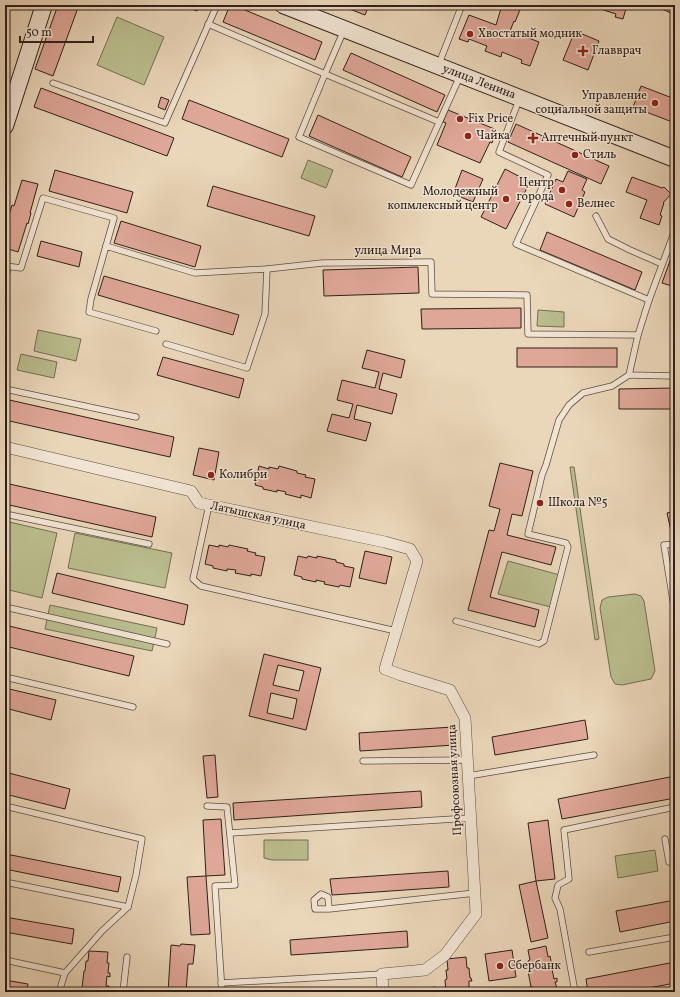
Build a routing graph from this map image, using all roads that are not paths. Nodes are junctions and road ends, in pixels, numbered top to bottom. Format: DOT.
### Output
graph roads {
  1 [pos="44,5"];
  2 [pos="217,5"];
  3 [pos="283,5"];
  4 [pos="462,5"];
  5 [pos="208,24"];
  6 [pos="345,29"];
  7 [pos="438,66"];
  8 [pos="325,74"];
  9 [pos="461,75"];
  10 [pos="53,83"];
  11 [pos="520,98"];
  12 [pos="439,122"];
  13 [pos="5,126"];
  14 [pos="675,159"];
  15 [pos="596,216"];
  16 [pos="675,230"];
  17 [pos="106,246"];
  18 [pos="662,264"];
  19 [pos="6,266"];
  20 [pos="266,269"];
  21 [pos="5,282"];
  22 [pos="649,300"];
  23 [pos="156,331"];
  24 [pos="638,335"];
  25 [pos="166,344"];
  26 [pos="629,375"];
  27 [pos="675,376"];
  28 [pos="5,389"];
  29 [pos="136,417"];
  30 [pos="5,447"];
  31 [pos="209,505"];
  32 [pos="5,514"];
  33 [pos="149,544"];
  34 [pos="675,544"];
  35 [pos="417,561"];
  36 [pos="5,607"];
  37 [pos="675,613"];
  38 [pos="456,621"];
  39 [pos="396,630"];
  40 [pos="167,644"];
  41 [pos="5,677"];
  42 [pos="134,707"];
  43 [pos="594,755"];
  44 [pos="467,760"];
  45 [pos="363,761"];
  46 [pos="468,776"];
  47 [pos="5,806"];
  48 [pos="208,806"];
  49 [pos="675,807"];
  50 [pos="470,818"];
  51 [pos="230,833"];
  52 [pos="665,839"];
  53 [pos="675,861"];
  54 [pos="5,882"];
  55 [pos="475,893"];
  56 [pos="128,906"];
  57 [pos="329,909"];
  58 [pos="675,937"];
  59 [pos="589,952"];
  60 [pos="127,957"];
  61 [pos="5,960"];
  62 [pos="66,973"];
  63 [pos="382,974"];
  64 [pos="221,983"];
  65 [pos="59,992"];
  66 [pos="123,992"];
  67 [pos="222,992"];
  68 [pos="383,992"];
  69 [pos="575,992"];
  1 -- 13 [label="street"];
  2 -- 5 [label="lane"];
  3 -- 6 [label="street, улица Ленина"];
  4 -- 7 [label="lane"];
  5 -- 8 [label="lane"];
  5 -- 10 [label="lane"];
  6 -- 7 [label="street, улица Ленина"];
  6 -- 8 [label="lane"];
  7 -- 9 [label="street, улица Ленина"];
  8 -- 12 [label="lane"];
  8 -- 12 [label="lane"];
  9 -- 11 [label="street, улица Ленина"];
  9 -- 12 [label="lane"];
  11 -- 14 [label="street, улица Ленина"];
  11 -- 22 [label="lane"];
  15 -- 18 [label="lane"];
  16 -- 18 [label="lane"];
  17 -- 19 [label="lane"];
  17 -- 20 [label="lane, улица Мира"];
  17 -- 23 [label="lane"];
  18 -- 22 [label="lane"];
  19 -- 21 [label="lane"];
  20 -- 24 [label="lane, улица Мира"];
  20 -- 25 [label="lane"];
  22 -- 24 [label="lane"];
  24 -- 26 [label="lane"];
  26 -- 27 [label="lane"];
  26 -- 38 [label="lane"];
  28 -- 29 [label="lane"];
  30 -- 31 [label="street, Латышская улица"];
  31 -- 35 [label="street, Латышская улица"];
  31 -- 39 [label="lane"];
  32 -- 33 [label="lane"];
  34 -- 37 [label="lane"];
  35 -- 39 [label="street, Профсоюзная улица"];
  36 -- 40 [label="lane"];
  39 -- 44 [label="street, Профсоюзная улица"];
  41 -- 42 [label="lane"];
  43 -- 46 [label="lane"];
  44 -- 45 [label="lane"];
  44 -- 46 [label="street, Профсоюзная улица"];
  46 -- 50 [label="street, Профсоюзная улица"];
  47 -- 56 [label="lane"];
  48 -- 51 [label="lane"];
  49 -- 69 [label="lane"];
  50 -- 51 [label="lane"];
  50 -- 55 [label="street, Профсоюзная улица"];
  51 -- 64 [label="lane"];
  52 -- 53 [label="lane"];
  54 -- 56 [label="lane"];
  55 -- 57 [label="lane"];
  55 -- 63 [label="street, Профсоюзная улица"];
  56 -- 62 [label="lane"];
  58 -- 59 [label="lane"];
  60 -- 66 [label="lane"];
  61 -- 62 [label="lane"];
  62 -- 65 [label="lane"];
  63 -- 64 [label="lane"];
  63 -- 68 [label="street"];
  64 -- 67 [label="lane"];
}
